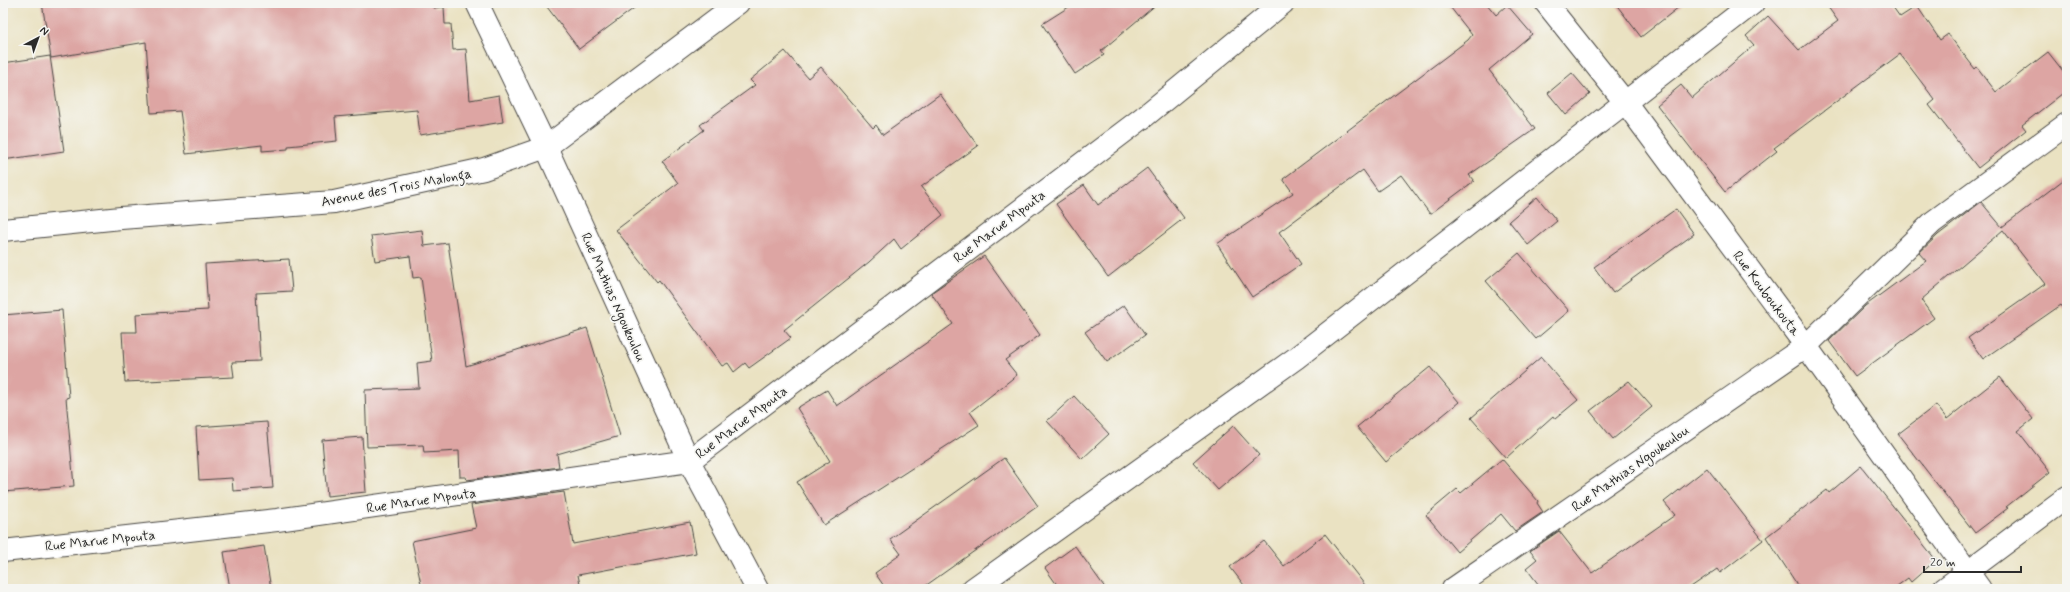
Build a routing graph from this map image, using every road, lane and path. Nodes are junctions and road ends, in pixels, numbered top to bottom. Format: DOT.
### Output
graph roads {
  1 [pos="477,3"];
  2 [pos="738,3"];
  3 [pos="1283,3"];
  4 [pos="1546,3"];
  5 [pos="1753,3"];
  6 [pos="1625,102"];
  7 [pos="2067,124"];
  8 [pos="546,147"];
  9 [pos="3,230"];
  10 [pos="1806,346"];
  11 [pos="689,461"];
  12 [pos="2067,498"];
  13 [pos="3,551"];
  14 [pos="1975,580"];
  15 [pos="757,589"];
  16 [pos="973,589"];
  17 [pos="1453,589"];
  18 [pos="1944,589"];
  1 -- 8 [label="street, Rue Mathias Ngoukoulou"];
  2 -- 8 [label="street, Avenue des Trois Malonga"];
  3 -- 11 [label="street, Rue Marue Mpouta"];
  4 -- 6 [label="street, Rue Kouboukouta"];
  5 -- 6 [label="street"];
  6 -- 10 [label="street, Rue Kouboukouta"];
  6 -- 16 [label="street"];
  7 -- 10 [label="street, Rue Mathias Ngoukoulou"];
  8 -- 9 [label="street, Avenue des Trois Malonga"];
  8 -- 11 [label="street, Rue Mathias Ngoukoulou"];
  10 -- 14 [label="street, Rue Kouboukouta"];
  10 -- 17 [label="street, Rue Mathias Ngoukoulou"];
  11 -- 13 [label="street, Rue Marue Mpouta"];
  11 -- 15 [label="street, Rue Mathias Ngoukoulou"];
  12 -- 14 [label="street"];
  14 -- 18 [label="street"];
}
